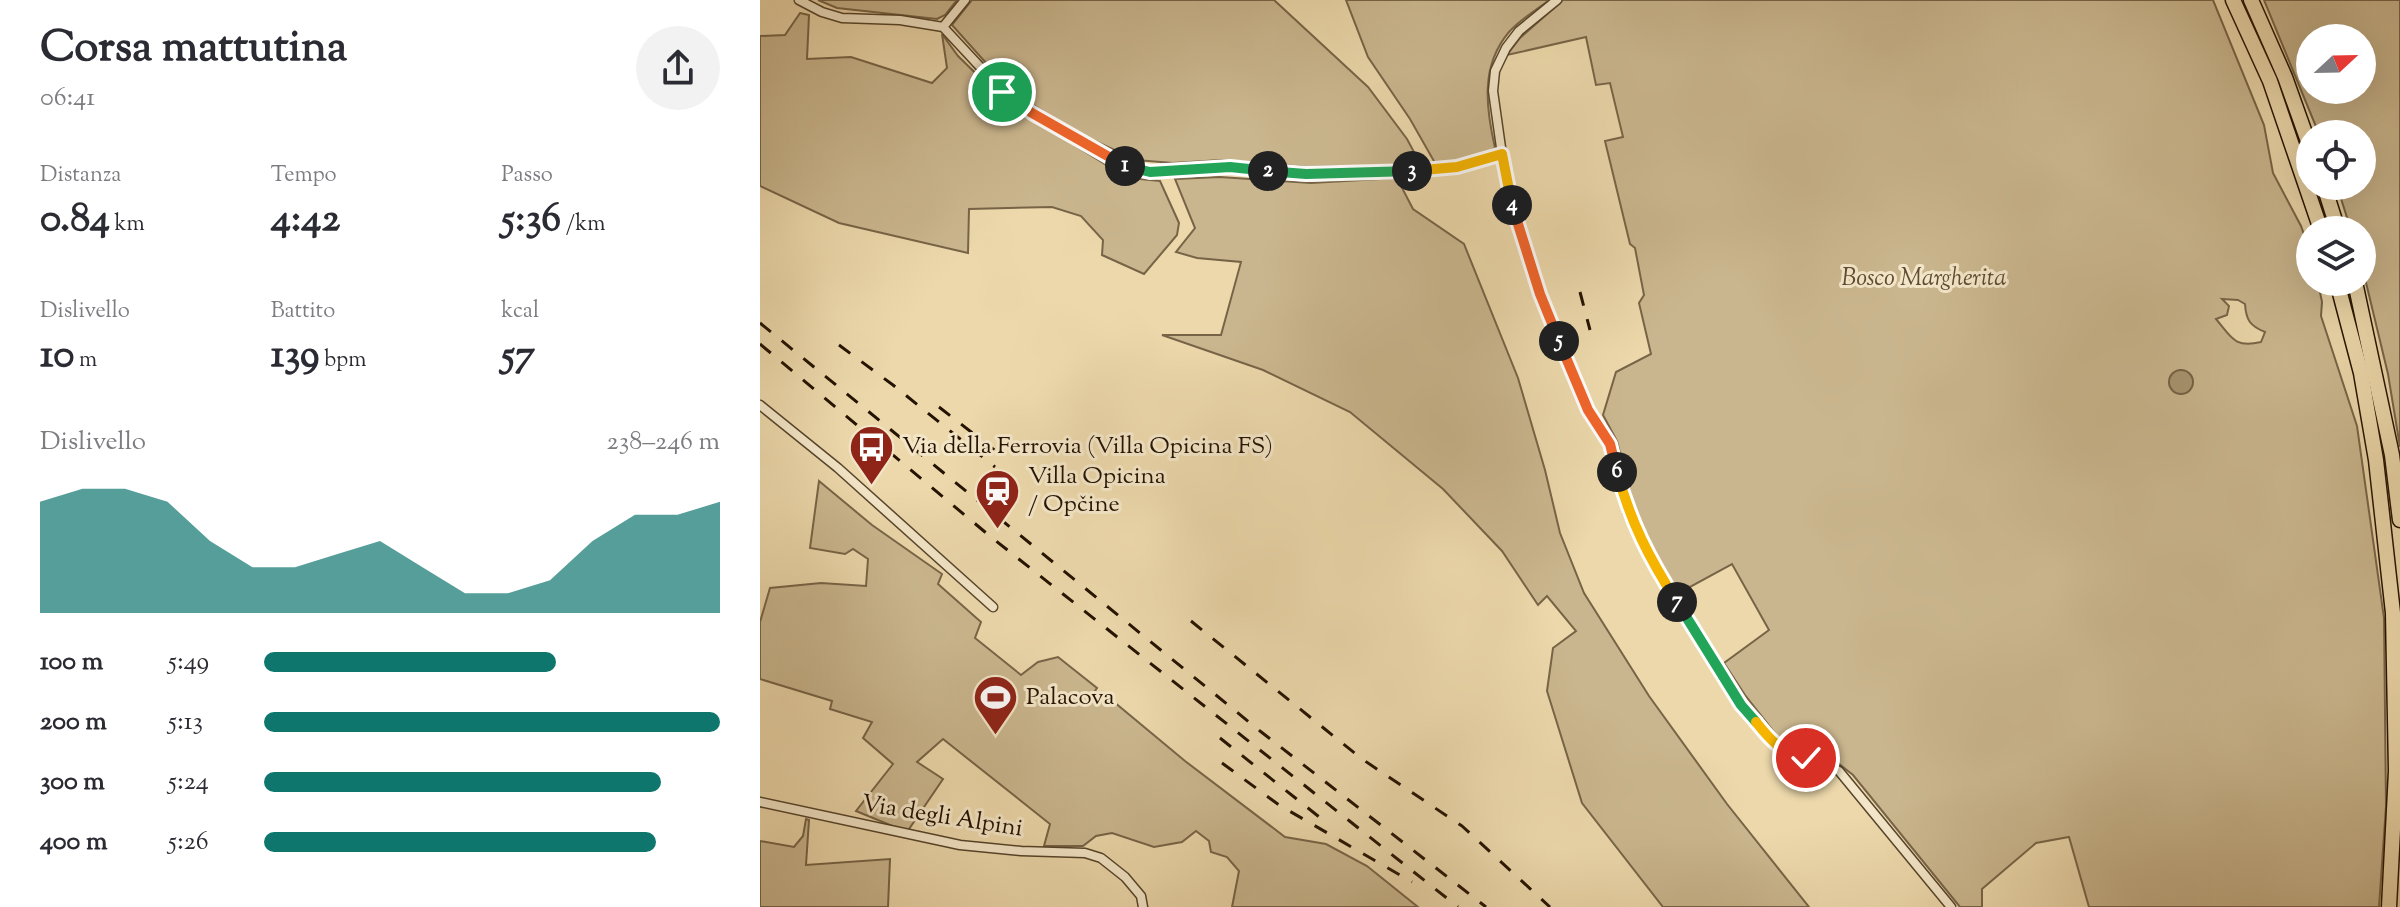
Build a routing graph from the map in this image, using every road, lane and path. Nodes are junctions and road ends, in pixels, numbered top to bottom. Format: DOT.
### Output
graph roads {
  1 [pos="799,0"];
  2 [pos="965,0"];
  3 [pos="1557,0"];
  4 [pos="2233,0"];
  5 [pos="2251,0"];
  6 [pos="943,27"];
  7 [pos="2300,120"];
  8 [pos="1502,154"];
  9 [pos="2316,216"];
  10 [pos="2341,296"];
  11 [pos="2358,296"];
  12 [pos="760,405"];
  13 [pos="2400,520"];
  14 [pos="993,607"];
  15 [pos="760,802"];
  16 [pos="1143,907"];
  17 [pos="1951,907"];
  18 [pos="2389,907"];
  1 -- 6 [label="street"];
  2 -- 6 [label="street"];
  3 -- 8 [label="street"];
  4 -- 9 [label="highway"];
  5 -- 7 [label="highway"];
  6 -- 8 [label="street"];
  8 -- 17 [label="street"];
  10 -- 18 [label="highway"];
  11 -- 13 [label="highway"];
  12 -- 14 [label="street"];
  15 -- 16 [label="street, Via degli Alpini"];
}
